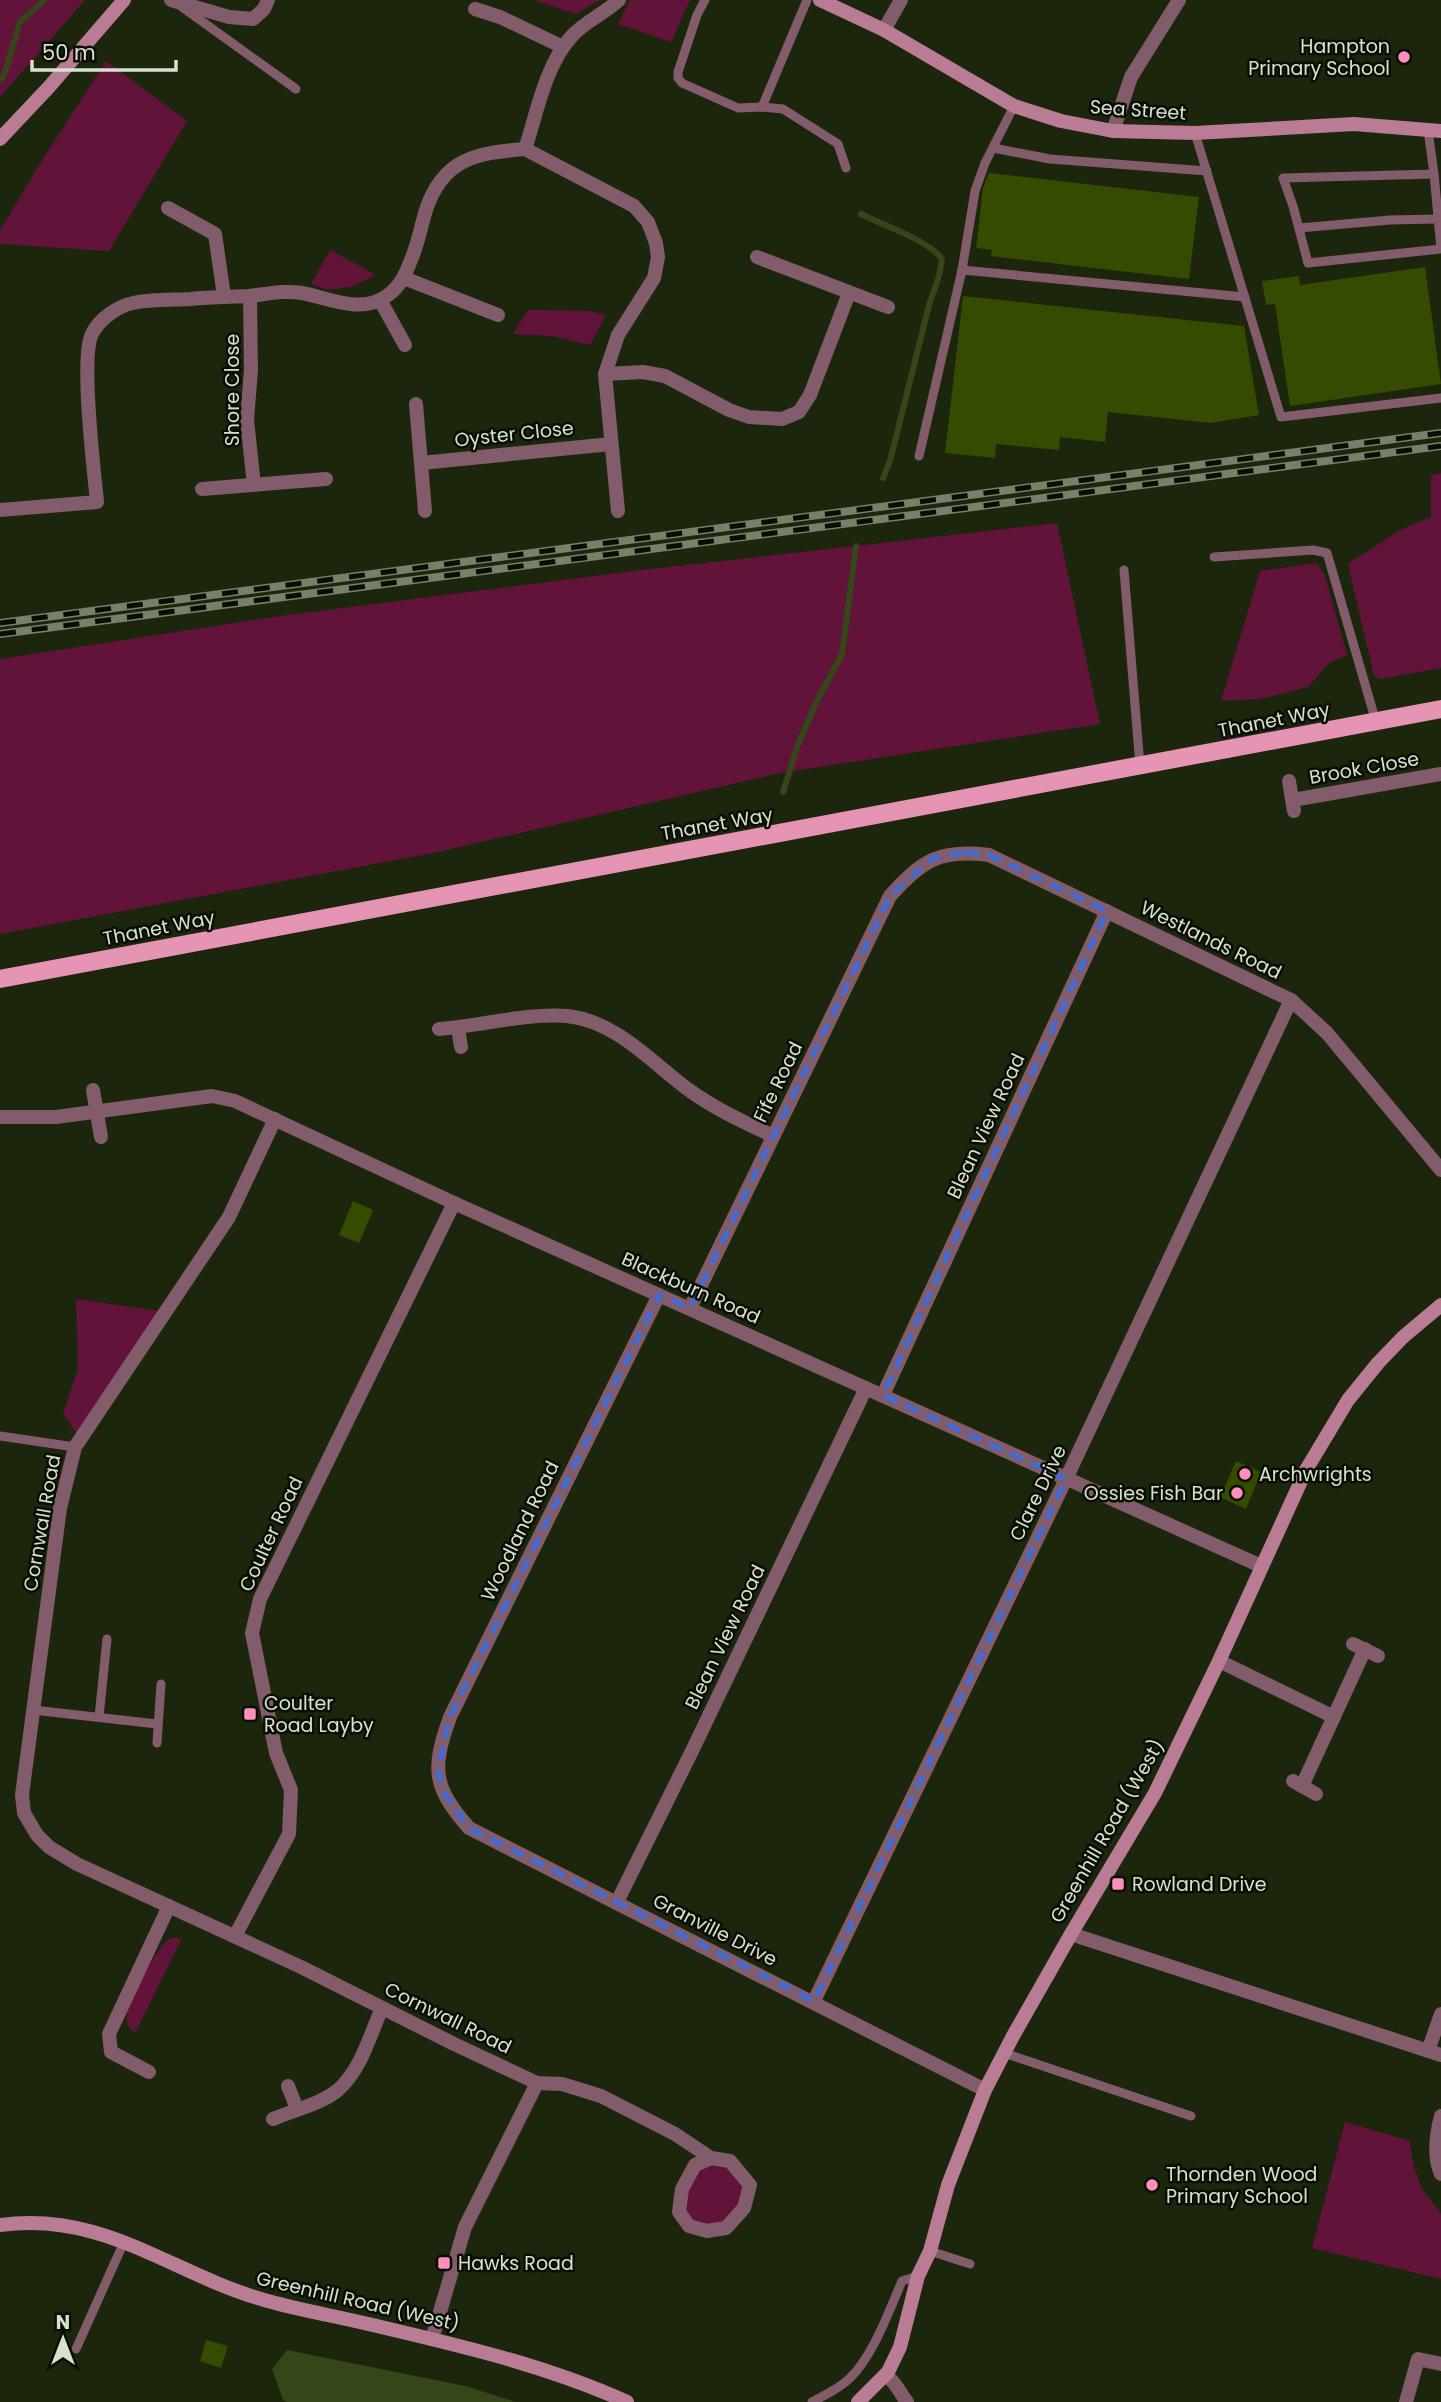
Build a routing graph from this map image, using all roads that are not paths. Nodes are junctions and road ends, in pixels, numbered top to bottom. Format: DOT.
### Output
graph roads {
  1 [pos="124,0"];
  2 [pos="268,0"];
  3 [pos="619,0"];
  4 [pos="705,0"];
  5 [pos="807,0"];
  6 [pos="820,0"];
  7 [pos="901,0"];
  8 [pos="1179,0"];
  9 [pos="173,1"];
  10 [pos="475,9"];
  11 [pos="884,30"];
  12 [pos="563,47"];
  13 [pos="296,89"];
  14 [pos="1014,106"];
  15 [pos="762,107"];
  16 [pos="1113,131"];
  17 [pos="1434,131"];
  18 [pos="1195,133"];
  19 [pos="0,139"];
  20 [pos="993,148"];
  21 [pos="526,149"];
  22 [pos="846,168"];
  23 [pos="1207,171"];
  24 [pos="1434,174"];
  25 [pos="168,208"];
  26 [pos="1437,219"];
  27 [pos="1300,228"];
  28 [pos="1441,249"];
  29 [pos="757,257"];
  30 [pos="962,270"];
  31 [pos="404,278"];
  32 [pos="849,293"];
  33 [pos="224,296"];
  34 [pos="250,296"];
  35 [pos="1245,297"];
  36 [pos="380,300"];
  37 [pos="888,307"];
  38 [pos="498,315"];
  39 [pos="405,345"];
  40 [pos="605,374"];
  41 [pos="1441,398"];
  42 [pos="416,404"];
  43 [pos="611,444"];
  44 [pos="919,456"];
  45 [pos="421,463"];
  46 [pos="326,479"];
  47 [pos="254,485"];
  48 [pos="202,489"];
  49 [pos="0,510"];
  50 [pos="425,511"];
  51 [pos="618,511"];
  52 [pos="1214,557"];
  53 [pos="1124,570"];
  54 [pos="1441,709"];
  55 [pos="1376,722"];
  56 [pos="1140,766"];
  57 [pos="1441,774"];
  58 [pos="1289,780"];
  59 [pos="908,876"];
  60 [pos="1107,911"];
  61 [pos="0,979"];
  62 [pos="1291,1000"];
  63 [pos="458,1028"];
  64 [pos="439,1029"];
  65 [pos="461,1046"];
  66 [pos="93,1090"];
  67 [pos="97,1113"];
  68 [pos="0,1117"];
  69 [pos="275,1119"];
  70 [pos="773,1136"];
  71 [pos="101,1137"];
  72 [pos="1441,1170"];
  73 [pos="454,1203"];
  74 [pos="659,1295"];
  75 [pos="1441,1305"];
  76 [pos="690,1308"];
  77 [pos="866,1388"];
  78 [pos="883,1395"];
  79 [pos="0,1436"];
  80 [pos="75,1447"];
  81 [pos="1066,1479"];
  82 [pos="1261,1566"];
  83 [pos="107,1639"];
  84 [pos="1365,1650"];
  85 [pos="1219,1661"];
  86 [pos="161,1684"];
  87 [pos="33,1710"];
  88 [pos="99,1717"];
  89 [pos="1334,1717"];
  90 [pos="157,1724"];
  91 [pos="157,1743"];
  92 [pos="442,1790"];
  93 [pos="1316,1794"];
  94 [pos="617,1902"];
  95 [pos="169,1906"];
  96 [pos="1071,1934"];
  97 [pos="235,1936"];
  98 [pos="814,2001"];
  99 [pos="382,2008"];
  100 [pos="1441,2014"];
  101 [pos="1004,2053"];
  102 [pos="1434,2053"];
  103 [pos="149,2072"];
  104 [pos="537,2083"];
  105 [pos="288,2085"];
  106 [pos="985,2090"];
  107 [pos="297,2109"];
  108 [pos="1191,2116"];
  109 [pos="1441,2116"];
  110 [pos="273,2119"];
  111 [pos="711,2158"];
  112 [pos="1441,2174"];
  113 [pos="0,2225"];
  114 [pos="124,2242"];
  115 [pos="930,2252"];
  116 [pos="970,2264"];
  117 [pos="918,2276"];
  118 [pos="432,2339"];
  119 [pos="76,2349"];
  120 [pos="1441,2364"];
  121 [pos="886,2375"];
  122 [pos="627,2402"];
  123 [pos="812,2402"];
  124 [pos="858,2402"];
  125 [pos="907,2402"];
  126 [pos="1406,2402"];
  1 -- 19 [label="street"];
  2 -- 9 [label="street"];
  3 -- 12 [label="street"];
  4 -- 15 [label="lane"];
  5 -- 15 [label="lane"];
  6 -- 11 [label="street, Sea Street"];
  7 -- 11 [label="street"];
  8 -- 16 [label="street"];
  9 -- 13 [label="lane"];
  10 -- 12 [label="street"];
  11 -- 14 [label="street, Sea Street"];
  12 -- 21 [label="street"];
  14 -- 16 [label="street, Sea Street"];
  14 -- 20 [label="lane"];
  15 -- 22 [label="lane"];
  16 -- 18 [label="street, Sea Street"];
  17 -- 18 [label="street, Sea Street"];
  17 -- 24 [label="lane"];
  18 -- 23 [label="lane"];
  20 -- 23 [label="lane"];
  20 -- 30 [label="lane"];
  21 -- 31 [label="street"];
  21 -- 40 [label="street"];
  23 -- 35 [label="lane"];
  24 -- 26 [label="lane"];
  24 -- 27 [label="lane"];
  25 -- 33 [label="street"];
  26 -- 27 [label="lane"];
  26 -- 28 [label="lane"];
  27 -- 28 [label="lane"];
  29 -- 32 [label="street"];
  30 -- 35 [label="lane"];
  30 -- 44 [label="lane"];
  31 -- 36 [label="street"];
  31 -- 38 [label="street"];
  32 -- 37 [label="street"];
  32 -- 40 [label="street"];
  33 -- 34 [label="street"];
  33 -- 49 [label="street"];
  34 -- 36 [label="street"];
  34 -- 47 [label="street, Shore Close"];
  35 -- 41 [label="lane"];
  36 -- 39 [label="street"];
  40 -- 43 [label="street"];
  42 -- 45 [label="street"];
  43 -- 45 [label="street, Oyster Close"];
  43 -- 51 [label="street"];
  45 -- 50 [label="street"];
  46 -- 47 [label="street"];
  47 -- 48 [label="street"];
  52 -- 55 [label="lane"];
  53 -- 56 [label="lane"];
  54 -- 55 [label="main road, Thanet Way"];
  55 -- 56 [label="main road, Thanet Way"];
  56 -- 61 [label="main road, Thanet Way"];
  57 -- 58 [label="street, Brook Close"];
  59 -- 60 [label="street, Westlands Road"];
  59 -- 70 [label="street, Fife Road"];
  60 -- 62 [label="street, Westlands Road"];
  60 -- 78 [label="street, Blean View Road"];
  62 -- 72 [label="street, Westlands Road"];
  62 -- 81 [label="street, Clare Drive"];
  63 -- 64 [label="street"];
  63 -- 65 [label="street"];
  63 -- 70 [label="street"];
  66 -- 67 [label="street"];
  67 -- 68 [label="street, Blackburn Road"];
  67 -- 69 [label="street, Blackburn Road"];
  67 -- 71 [label="street"];
  69 -- 73 [label="street, Blackburn Road"];
  69 -- 80 [label="street, Cornwall Road"];
  70 -- 76 [label="street, Fife Road"];
  73 -- 74 [label="street, Blackburn Road"];
  73 -- 97 [label="street, Coulter Road"];
  74 -- 76 [label="street, Blackburn Road"];
  74 -- 92 [label="street, Woodland Road"];
  75 -- 82 [label="street, Greenhill Road (West)"];
  76 -- 77 [label="street, Blackburn Road"];
  77 -- 78 [label="street, Blackburn Road"];
  77 -- 94 [label="street, Blean View Road"];
  78 -- 81 [label="street, Blackburn Road"];
  79 -- 80 [label="lane"];
  80 -- 87 [label="street, Cornwall Road"];
  81 -- 82 [label="street, Blackburn Road"];
  81 -- 98 [label="street, Clare Drive"];
  82 -- 85 [label="street, Greenhill Road (West)"];
  83 -- 88 [label="lane"];
  84 -- 89 [label="street"];
  85 -- 89 [label="street"];
  85 -- 96 [label="street, Greenhill Road (West)"];
  86 -- 90 [label="lane"];
  87 -- 88 [label="lane"];
  87 -- 95 [label="street, Cornwall Road"];
  88 -- 90 [label="lane"];
  89 -- 93 [label="street"];
  90 -- 91 [label="lane"];
  92 -- 94 [label="street, Granville Drive"];
  94 -- 98 [label="street, Granville Drive"];
  95 -- 97 [label="street, Cornwall Road"];
  95 -- 103 [label="street"];
  96 -- 101 [label="street, Greenhill Road (West)"];
  96 -- 102 [label="street"];
  97 -- 99 [label="street, Cornwall Road"];
  98 -- 106 [label="street, Granville Drive"];
  99 -- 104 [label="street, Cornwall Road"];
  99 -- 107 [label="street"];
  100 -- 102 [label="street"];
  101 -- 106 [label="street, Greenhill Road (West)"];
  101 -- 108 [label="lane"];
  104 -- 111 [label="street, Cornwall Road"];
  104 -- 118 [label="street"];
  105 -- 107 [label="street"];
  106 -- 115 [label="street, Greenhill Road (West)"];
  107 -- 110 [label="street"];
  109 -- 112 [label="street"];
  111 -- 111 [label="street, Cornwall Road"];
  113 -- 114 [label="street, Greenhill Road (West)"];
  114 -- 118 [label="street, Greenhill Road (West)"];
  114 -- 119 [label="lane"];
  115 -- 116 [label="lane"];
  115 -- 117 [label="street, Greenhill Road (West)"];
  117 -- 121 [label="street, Greenhill Road (West)"];
  117 -- 123 [label="lane"];
  118 -- 122 [label="street, Greenhill Road (West)"];
  120 -- 126 [label="street"];
  121 -- 124 [label="street, Greenhill Road (West)"];
  121 -- 125 [label="street"];
}
